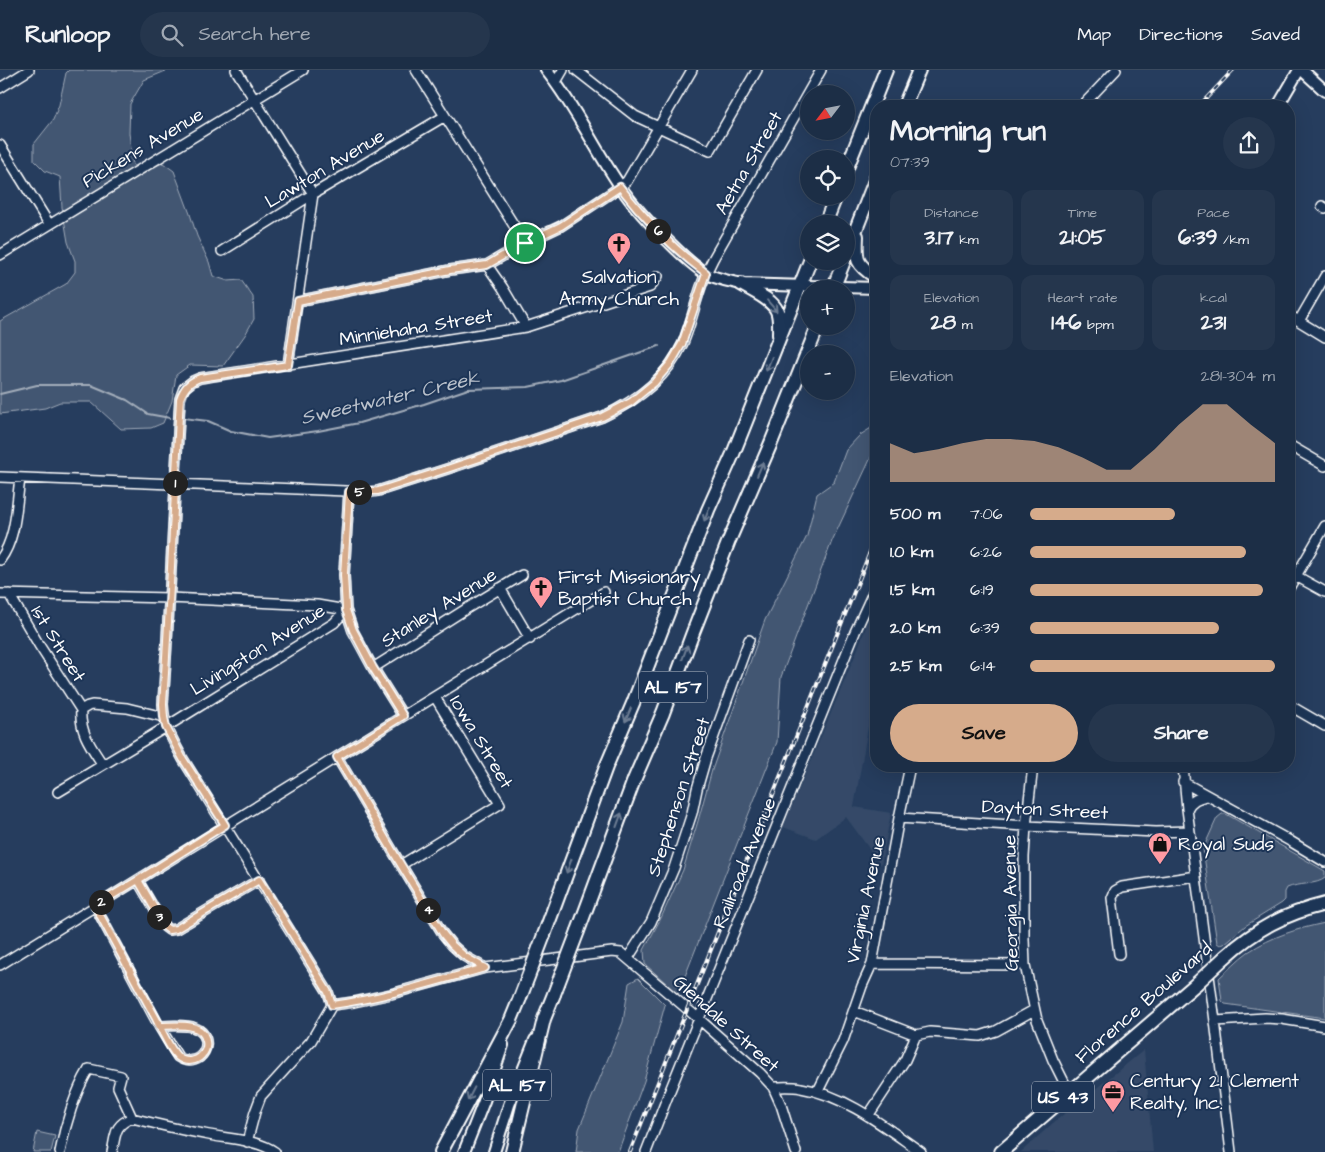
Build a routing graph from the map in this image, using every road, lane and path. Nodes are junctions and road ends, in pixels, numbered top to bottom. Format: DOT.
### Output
graph roads {
  1 [pos="29,70"];
  2 [pos="236,70"];
  3 [pos="303,70"];
  4 [pos="416,70"];
  5 [pos="546,70"];
  6 [pos="562,70"];
  7 [pos="576,70"];
  8 [pos="692,70"];
  9 [pos="757,70"];
  10 [pos="821,70"];
  11 [pos="886,70"];
  12 [pos="919,70"];
  13 [pos="1116,70"];
  14 [pos="1300,70"];
  15 [pos="556,82"];
  16 [pos="0,88"];
  17 [pos="1325,91"];
  18 [pos="254,99"];
  19 [pos="874,100"];
  20 [pos="906,100"];
  21 [pos="1088,100"];
  22 [pos="1282,100"];
  23 [pos="870,110"];
  24 [pos="445,116"];
  25 [pos="659,127"];
  26 [pos="0,145"];
  27 [pos="854,150"];
  28 [pos="620,187"];
  29 [pos="870,193"];
  30 [pos="313,194"];
  31 [pos="49,224"];
  32 [pos="857,226"];
  33 [pos="855,231"];
  34 [pos="525,243"];
  35 [pos="222,251"];
  36 [pos="0,255"];
  37 [pos="487,265"];
  38 [pos="706,273"];
  39 [pos="870,273"];
  40 [pos="658,276"];
  41 [pos="1325,276"];
  42 [pos="741,284"];
  43 [pos="800,287"];
  44 [pos="855,288"];
  45 [pos="870,288"];
  46 [pos="298,301"];
  47 [pos="1295,319"];
  48 [pos="1299,321"];
  49 [pos="526,327"];
  50 [pos="814,335"];
  51 [pos="1325,336"];
  52 [pos="779,341"];
  53 [pos="288,365"];
  54 [pos="1295,448"];
  55 [pos="1325,466"];
  56 [pos="0,477"];
  57 [pos="20,478"];
  58 [pos="175,484"];
  59 [pos="349,492"];
  60 [pos="1325,526"];
  61 [pos="0,560"];
  62 [pos="522,575"];
  63 [pos="1296,576"];
  64 [pos="500,588"];
  65 [pos="604,592"];
  66 [pos="1325,592"];
  67 [pos="4,594"];
  68 [pos="170,598"];
  69 [pos="870,600"];
  70 [pos="346,610"];
  71 [pos="530,639"];
  72 [pos="749,640"];
  73 [pos="373,668"];
  74 [pos="434,697"];
  75 [pos="1295,709"];
  76 [pos="81,710"];
  77 [pos="403,716"];
  78 [pos="164,717"];
  79 [pos="1325,726"];
  80 [pos="166,727"];
  81 [pos="337,757"];
  82 [pos="103,765"];
  83 [pos="909,772"];
  84 [pos="1032,772"];
  85 [pos="1183,772"];
  86 [pos="1183,782"];
  87 [pos="58,792"];
  88 [pos="1207,796"];
  89 [pos="1186,809"];
  90 [pos="899,818"];
  91 [pos="225,825"];
  92 [pos="1026,826"];
  93 [pos="1189,832"];
  94 [pos="1325,862"];
  95 [pos="401,865"];
  96 [pos="1196,876"];
  97 [pos="138,880"];
  98 [pos="259,880"];
  99 [pos="95,906"];
  100 [pos="1323,906"];
  101 [pos="1120,954"];
  102 [pos="628,958"];
  103 [pos="872,964"];
  104 [pos="0,965"];
  105 [pos="1025,965"];
  106 [pos="485,968"];
  107 [pos="332,1005"];
  108 [pos="1034,1010"];
  109 [pos="854,1011"];
  110 [pos="544,1019"];
  111 [pos="700,1019"];
  112 [pos="511,1020"];
  113 [pos="1215,1021"];
  114 [pos="160,1026"];
  115 [pos="1325,1026"];
  116 [pos="916,1035"];
  117 [pos="773,1088"];
  118 [pos="818,1091"];
  119 [pos="1069,1092"];
  120 [pos="868,1116"];
  121 [pos="132,1118"];
  122 [pos="247,1142"];
  123 [pos="60,1152"];
  124 [pos="112,1152"];
  125 [pos="275,1152"];
  126 [pos="442,1152"];
  127 [pos="464,1152"];
  128 [pos="494,1152"];
  129 [pos="512,1152"];
  130 [pos="646,1152"];
  131 [pos="796,1152"];
  132 [pos="921,1152"];
  133 [pos="1000,1152"];
  134 [pos="1231,1152"];
  1 -- 16 [label="street"];
  2 -- 18 [label="street"];
  3 -- 18 [label="street, Pickens Avenue"];
  4 -- 24 [label="street"];
  5 -- 15 [label="main road"];
  6 -- 15 [label="street"];
  7 -- 25 [label="street"];
  8 -- 25 [label="street"];
  9 -- 25 [label="street"];
  10 -- 38 [label="street, Aetna Street"];
  11 -- 19 [label="highway"];
  12 -- 20 [label="highway"];
  13 -- 21 [label="street"];
  14 -- 17 [label="main road"];
  14 -- 22 [label="main road"];
  15 -- 28 [label="main road"];
  18 -- 30 [label="street"];
  18 -- 31 [label="street, Pickens Avenue"];
  23 -- 27 [label="highway"];
  24 -- 30 [label="street, Lawton Avenue"];
  24 -- 34 [label="street"];
  25 -- 28 [label="street"];
  26 -- 31 [label="street"];
  28 -- 34 [label="street"];
  28 -- 38 [label="main road"];
  29 -- 32 [label="highway"];
  30 -- 35 [label="street, Lawton Avenue"];
  30 -- 46 [label="street"];
  31 -- 36 [label="street, Pickens Avenue"];
  32 -- 33 [label="highway"];
  32 -- 39 [label="highway"];
  34 -- 37 [label="street"];
  37 -- 46 [label="street"];
  37 -- 49 [label="street"];
  38 -- 42 [label="main road"];
  38 -- 59 [label="street, Aetna Street"];
  40 -- 49 [label="street, Minniehaha Street"];
  41 -- 48 [label="street"];
  42 -- 43 [label="main road"];
  42 -- 52 [label="highway, one-way"];
  43 -- 52 [label="highway, AL 157"];
  44 -- 45 [label="main road"];
  46 -- 53 [label="street"];
  47 -- 48 [label="street"];
  48 -- 51 [label="street"];
  49 -- 53 [label="street, Minniehaha Street"];
  110 -- 50 [label="highway, AL 157, one-way, bridge"];
  52 -- 112 [label="highway, AL 157, one-way, bridge"];
  53 -- 58 [label="street, Minniehaha Street"];
  54 -- 55 [label="street"];
  56 -- 57 [label="street, Aetna Street"];
  57 -- 58 [label="street, Aetna Street"];
  57 -- 61 [label="street"];
  58 -- 59 [label="street, Aetna Street"];
  58 -- 68 [label="street"];
  59 -- 70 [label="street"];
  60 -- 63 [label="street"];
  62 -- 64 [label="street, Stanley Avenue"];
  63 -- 66 [label="street"];
  64 -- 71 [label="street"];
  64 -- 73 [label="street, Stanley Avenue"];
  65 -- 71 [label="street"];
  67 -- 68 [label="street"];
  67 -- 76 [label="street, 1st Street"];
  68 -- 70 [label="street"];
  68 -- 78 [label="street"];
  69 -- 111 [label="street, Railroad Avenue"];
  70 -- 73 [label="street"];
  70 -- 80 [label="street, Livingston Avenue"];
  71 -- 74 [label="street"];
  72 -- 102 [label="street, Stephenson Street"];
  73 -- 77 [label="street"];
  74 -- 77 [label="street"];
  74 -- 95 [label="street, Iowa Street"];
  75 -- 79 [label="street"];
  76 -- 78 [label="street"];
  76 -- 82 [label="street"];
  77 -- 81 [label="street"];
  78 -- 80 [label="street"];
  80 -- 82 [label="street, Livingston Avenue"];
  80 -- 91 [label="street"];
  81 -- 91 [label="street"];
  81 -- 95 [label="street"];
  82 -- 87 [label="street, Livingston Avenue"];
  83 -- 90 [label="street, Virginia Avenue"];
  84 -- 92 [label="street, Georgia Avenue"];
  85 -- 86 [label="street"];
  86 -- 88 [label="street"];
  86 -- 89 [label="street"];
  88 -- 89 [label="street"];
  88 -- 94 [label="street"];
  89 -- 93 [label="street"];
  90 -- 92 [label="street, Dayton Street"];
  90 -- 103 [label="street, Virginia Avenue"];
  91 -- 97 [label="street"];
  91 -- 98 [label="street"];
  92 -- 93 [label="street, Dayton Street"];
  92 -- 105 [label="street, Georgia Avenue"];
  93 -- 96 [label="street"];
  95 -- 106 [label="street"];
  96 -- 101 [label="street"];
  96 -- 113 [label="street"];
  97 -- 98 [label="street"];
  97 -- 99 [label="street"];
  98 -- 107 [label="street"];
  99 -- 104 [label="street"];
  99 -- 114 [label="street"];
  100 -- 119 [label="highway, Florence Boulevard / US 43, bridge"];
  102 -- 106 [label="street"];
  102 -- 111 [label="street, Glendale Street"];
  103 -- 105 [label="street"];
  103 -- 109 [label="street, Virginia Avenue"];
  105 -- 108 [label="street, Georgia Avenue"];
  106 -- 107 [label="street"];
  107 -- 122 [label="street"];
  108 -- 116 [label="street"];
  108 -- 119 [label="street, Georgia Avenue"];
  109 -- 116 [label="street"];
  109 -- 118 [label="street, Virginia Avenue"];
  110 -- 128 [label="main road, AL 157"];
  110 -- 129 [label="highway"];
  111 -- 117 [label="street, Glendale Street"];
  111 -- 130 [label="street, Railroad Avenue"];
  112 -- 126 [label="highway, one-way"];
  112 -- 127 [label="main road, AL 157"];
  113 -- 115 [label="street"];
  113 -- 134 [label="street"];
  114 -- 114 [label="street"];
  116 -- 120 [label="street"];
  117 -- 118 [label="street"];
  117 -- 131 [label="street, Glendale Street"];
  118 -- 120 [label="street"];
  119 -- 133 [label="highway, Florence Boulevard / US 43"];
  120 -- 132 [label="street"];
  121 -- 122 [label="street"];
  121 -- 123 [label="street"];
  121 -- 124 [label="street"];
  122 -- 125 [label="street"];
}
